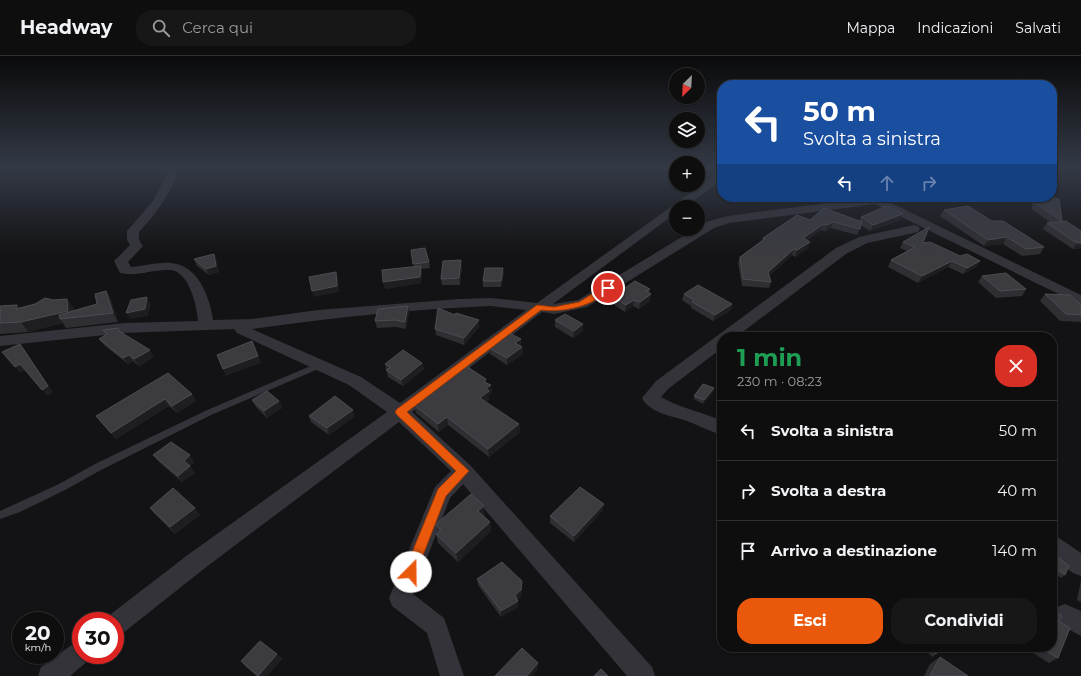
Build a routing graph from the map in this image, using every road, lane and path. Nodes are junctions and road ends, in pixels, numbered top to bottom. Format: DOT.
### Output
graph roads {
  1 [pos="161,197"];
  2 [pos="870,202"];
  3 [pos="880,202"];
  4 [pos="669,214"];
  5 [pos="914,229"];
  6 [pos="1081,301"];
  7 [pos="540,307"];
  8 [pos="238,324"];
  9 [pos="206,325"];
  10 [pos="733,332"];
  11 [pos="0,341"];
  12 [pos="717,344"];
  13 [pos="320,366"];
  14 [pos="400,412"];
  15 [pos="717,426"];
  16 [pos="463,471"];
  17 [pos="0,515"];
  18 [pos="1057,549"];
  19 [pos="1081,566"];
  20 [pos="124,618"];
  21 [pos="72,659"];
  22 [pos="50,676"];
  23 [pos="452,676"];
  24 [pos="642,676"];
  1 -- 9 [label="street"];
  2 -- 7 [label="street"];
  3 -- 6 [label="street"];
  4 -- 7 [label="street"];
  5 -- 10 [label="street"];
  7 -- 8 [label="street"];
  7 -- 14 [label="street"];
  8 -- 9 [label="street"];
  8 -- 13 [label="street"];
  9 -- 11 [label="street"];
  12 -- 15 [label="street"];
  13 -- 14 [label="street"];
  13 -- 17 [label="lane"];
  14 -- 16 [label="street"];
  14 -- 20 [label="street"];
  16 -- 23 [label="street"];
  16 -- 24 [label="street"];
  18 -- 19 [label="street"];
  21 -- 22 [label="street"];
}
